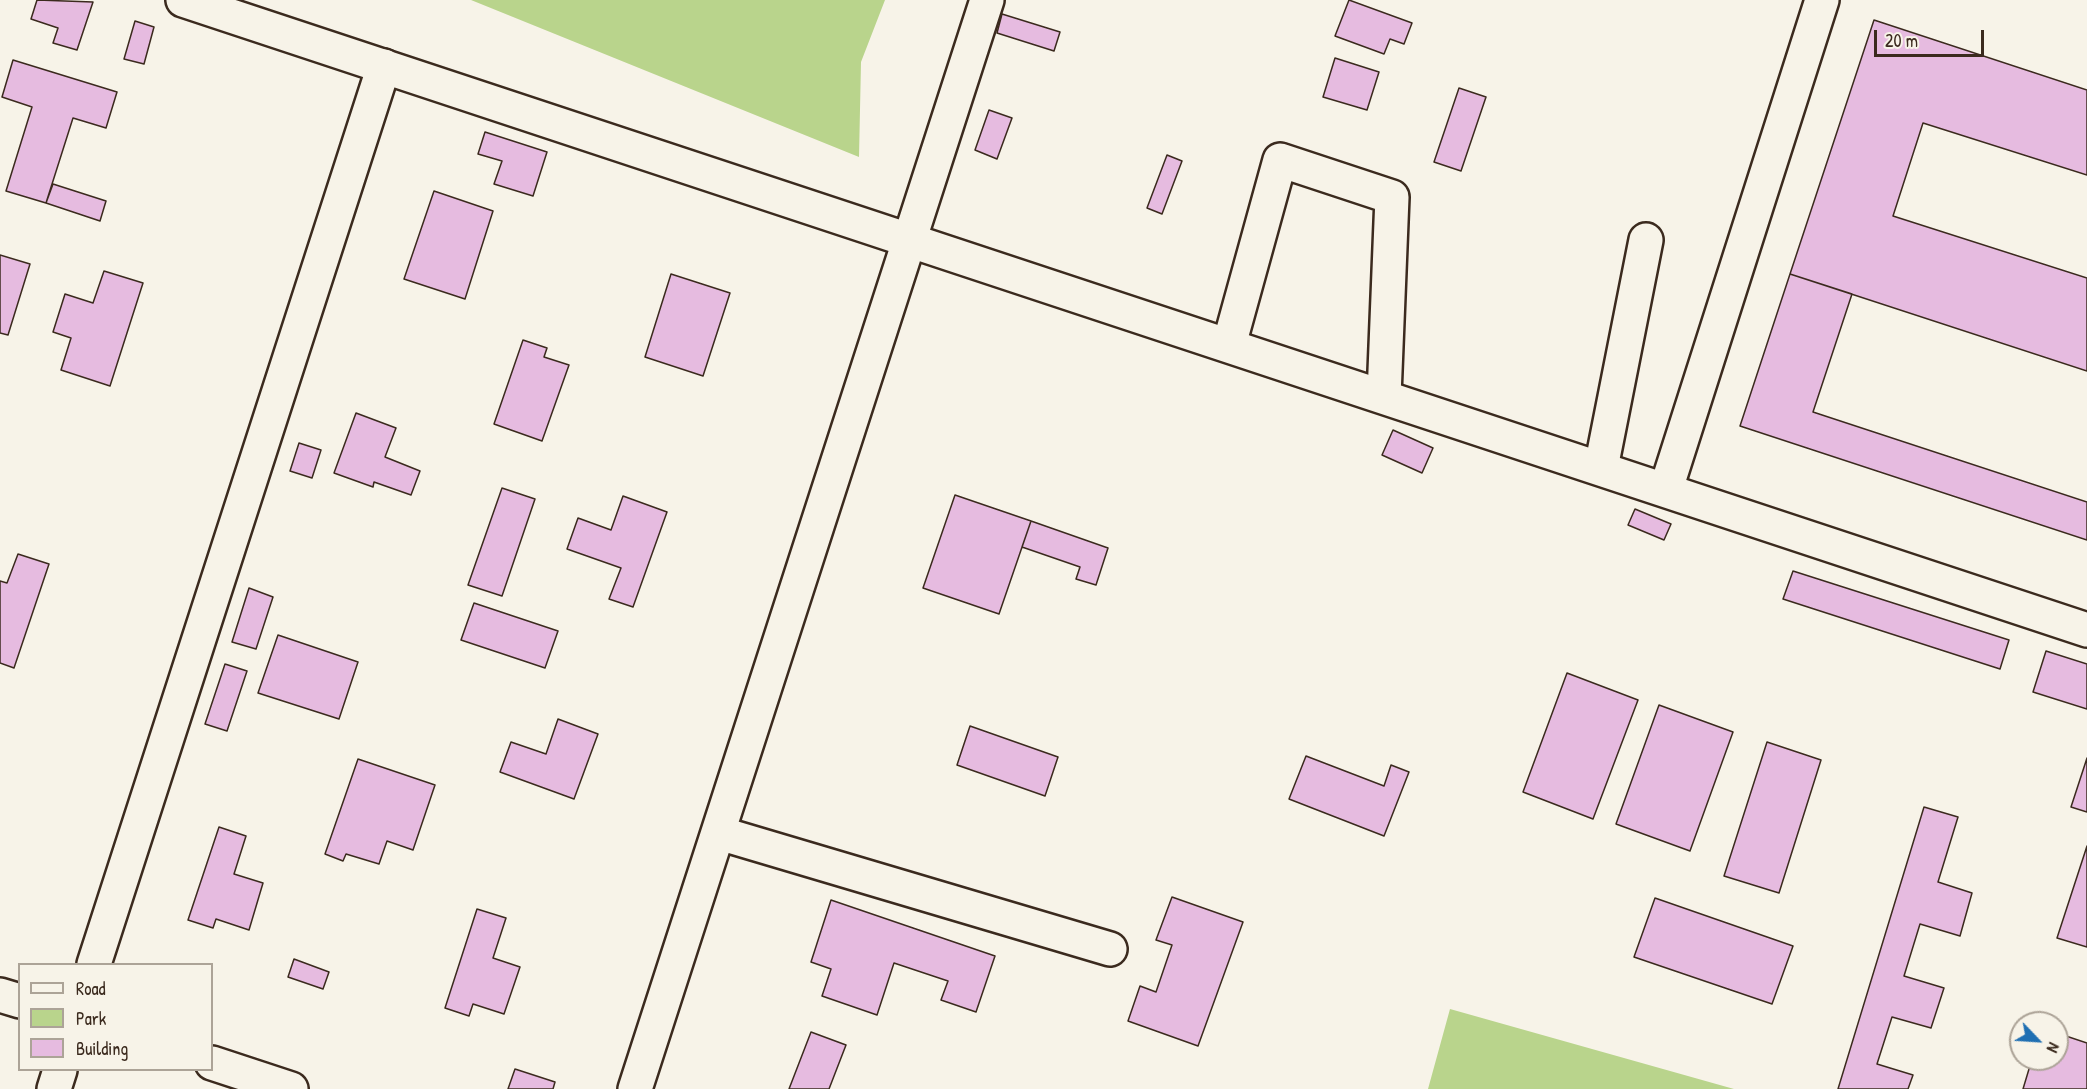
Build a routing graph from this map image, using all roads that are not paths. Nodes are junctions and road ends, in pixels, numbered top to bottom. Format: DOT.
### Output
graph roads {
  1 [pos="183,0"];
  2 [pos="987,0"];
  3 [pos="1822,0"];
  4 [pos="384,66"];
  5 [pos="909,240"];
  6 [pos="1646,240"];
  7 [pos="1229,345"];
  8 [pos="1384,396"];
  9 [pos="1601,468"];
  10 [pos="1666,489"];
  11 [pos="2087,630"];
  12 [pos="718,833"];
  13 [pos="1110,949"];
  14 [pos="94,963"];
  15 [pos="0,995"];
  16 [pos="18,1000"];
  17 [pos="213,1063"];
  18 [pos="60,1071"];
  19 [pos="54,1089"];
  20 [pos="291,1089"];
  21 [pos="635,1089"];
  1 -- 4 [label="main road"];
  2 -- 5 [label="main road"];
  3 -- 10 [label="main road"];
  4 -- 5 [label="main road"];
  4 -- 14 [label="main road"];
  5 -- 7 [label="main road"];
  5 -- 12 [label="main road"];
  6 -- 9 [label="main road"];
  7 -- 8 [label="main road"];
  7 -- 8 [label="main road"];
  8 -- 9 [label="main road"];
  9 -- 10 [label="main road"];
  10 -- 11 [label="main road"];
  12 -- 13 [label="main road"];
  12 -- 21 [label="main road"];
  15 -- 16 [label="main road"];
  17 -- 20 [label="main road"];
  18 -- 19 [label="main road"];
}
